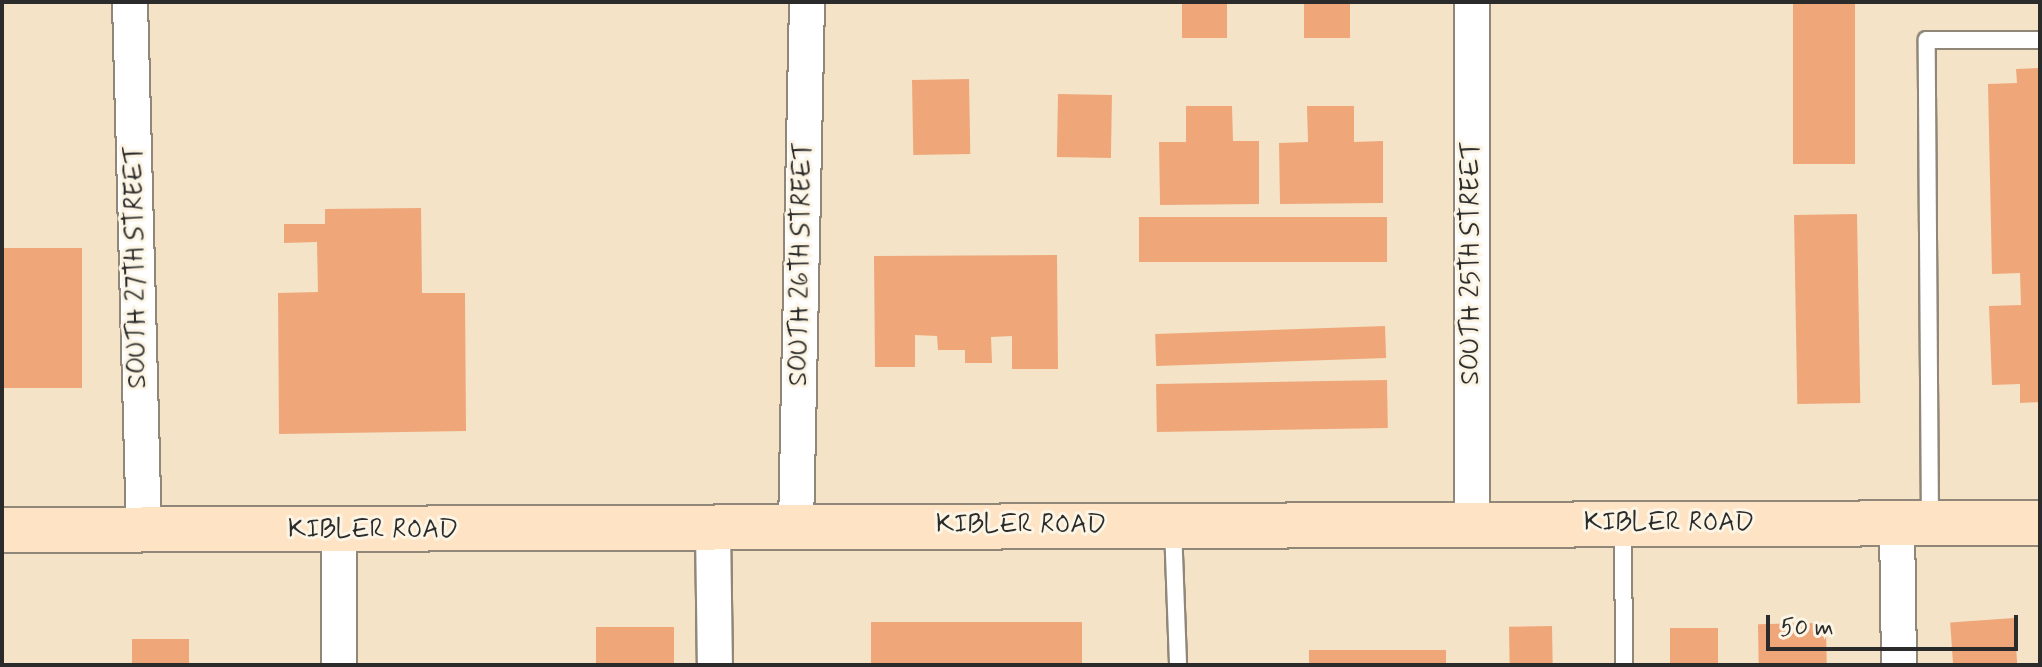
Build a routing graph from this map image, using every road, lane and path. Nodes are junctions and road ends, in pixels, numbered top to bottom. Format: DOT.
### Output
graph roads {
  1 [pos="130,2"];
  2 [pos="807,2"];
  3 [pos="1472,2"];
  4 [pos="2040,40"];
  5 [pos="1914,523"];
  6 [pos="2040,523"];
  7 [pos="1472,524"];
  8 [pos="1623,524"];
  9 [pos="1173,525"];
  10 [pos="796,527"];
  11 [pos="713,528"];
  12 [pos="2,530"];
  13 [pos="339,531"];
  14 [pos="144,532"];
  15 [pos="339,665"];
  16 [pos="715,665"];
  17 [pos="1178,665"];
  18 [pos="1624,665"];
  19 [pos="1899,665"];
  1 -- 14 [label="street, SOUTH 27TH STREET"];
  2 -- 10 [label="street, SOUTH 26TH STREET"];
  3 -- 7 [label="street, SOUTH 25TH STREET"];
  4 -- 5 [label="lane"];
  5 -- 6 [label="main road, KIBLER ROAD"];
  5 -- 8 [label="main road, KIBLER ROAD"];
  5 -- 19 [label="street"];
  7 -- 8 [label="main road, KIBLER ROAD"];
  7 -- 9 [label="main road, KIBLER ROAD"];
  8 -- 18 [label="lane"];
  9 -- 10 [label="main road, KIBLER ROAD"];
  9 -- 17 [label="lane"];
  10 -- 11 [label="main road, KIBLER ROAD"];
  11 -- 13 [label="main road, KIBLER ROAD"];
  11 -- 16 [label="street"];
  12 -- 14 [label="main road, KIBLER ROAD"];
  13 -- 14 [label="main road, KIBLER ROAD"];
  13 -- 15 [label="street"];
}
